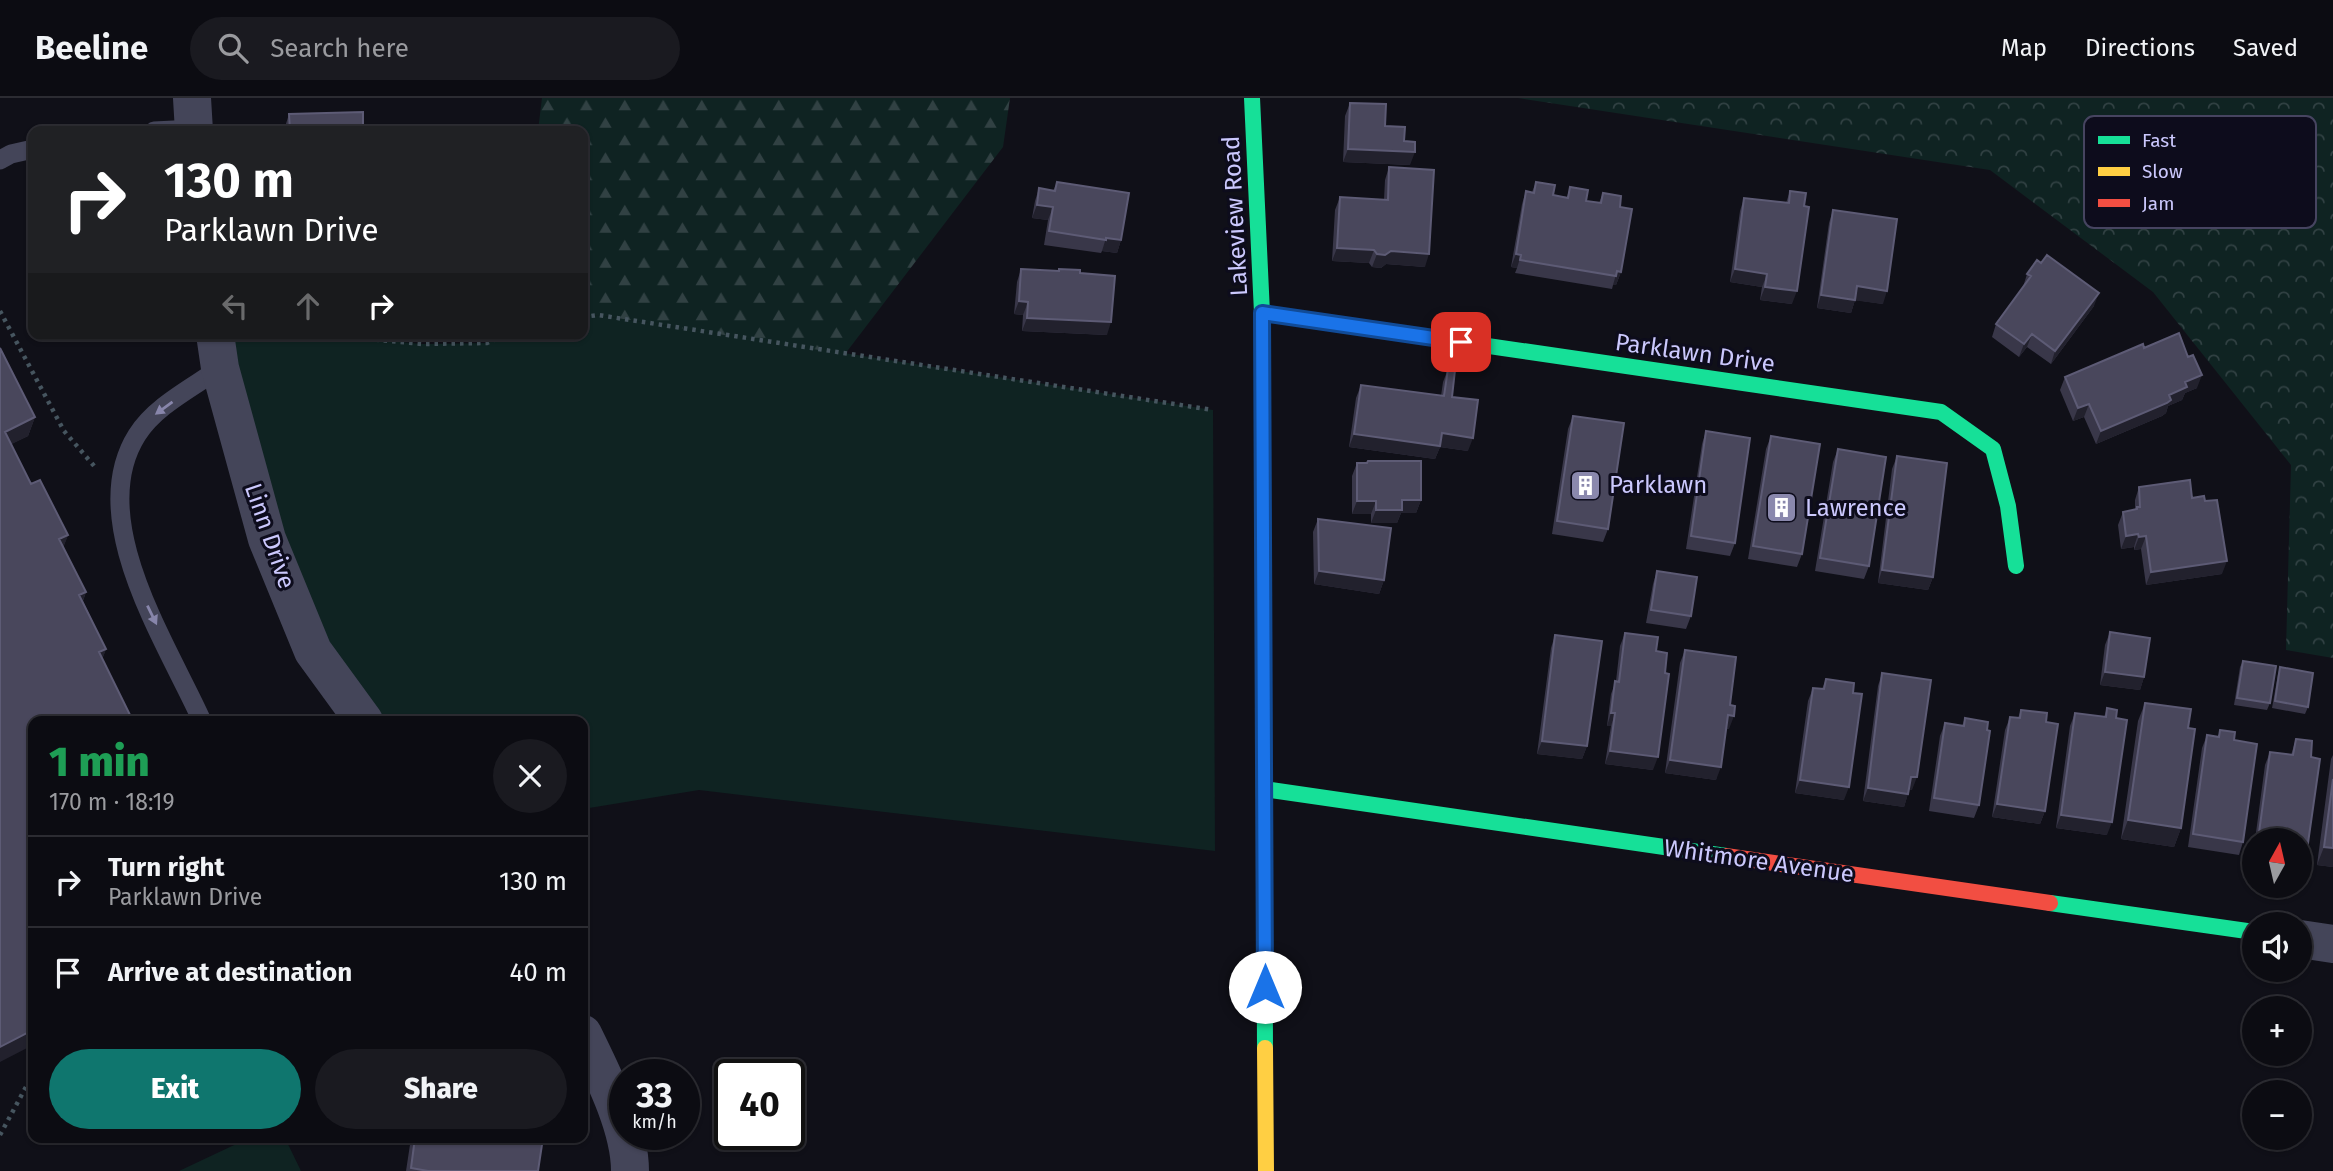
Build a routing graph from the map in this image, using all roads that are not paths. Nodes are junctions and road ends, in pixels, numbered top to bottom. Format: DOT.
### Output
graph roads {
  1 [pos="1252,98"];
  2 [pos="193,119"];
  3 [pos="170,126"];
  4 [pos="28,150"];
  5 [pos="0,160"];
  6 [pos="1262,313"];
  7 [pos="218,351"];
  8 [pos="2016,566"];
  9 [pos="200,716"];
  10 [pos="360,716"];
  11 [pos="1264,789"];
  12 [pos="2242,930"];
  13 [pos="2312,941"];
  14 [pos="2333,944"];
  15 [pos="588,1045"];
  16 [pos="630,1171"];
  17 [pos="1266,1171"];
  1 -- 6 [label="street, Lakeview Road"];
  2 -- 3 [label="lane"];
  4 -- 5 [label="lane"];
  6 -- 8 [label="street, Parklawn Drive"];
  6 -- 11 [label="street, Lakeview Road"];
  7 -- 9 [label="lane, one-way"];
  7 -- 10 [label="street, Linn Drive"];
  11 -- 12 [label="street, Whitmore Avenue"];
  11 -- 17 [label="street, Lakeview Road"];
  13 -- 14 [label="street"];
  15 -- 16 [label="street"];
}
